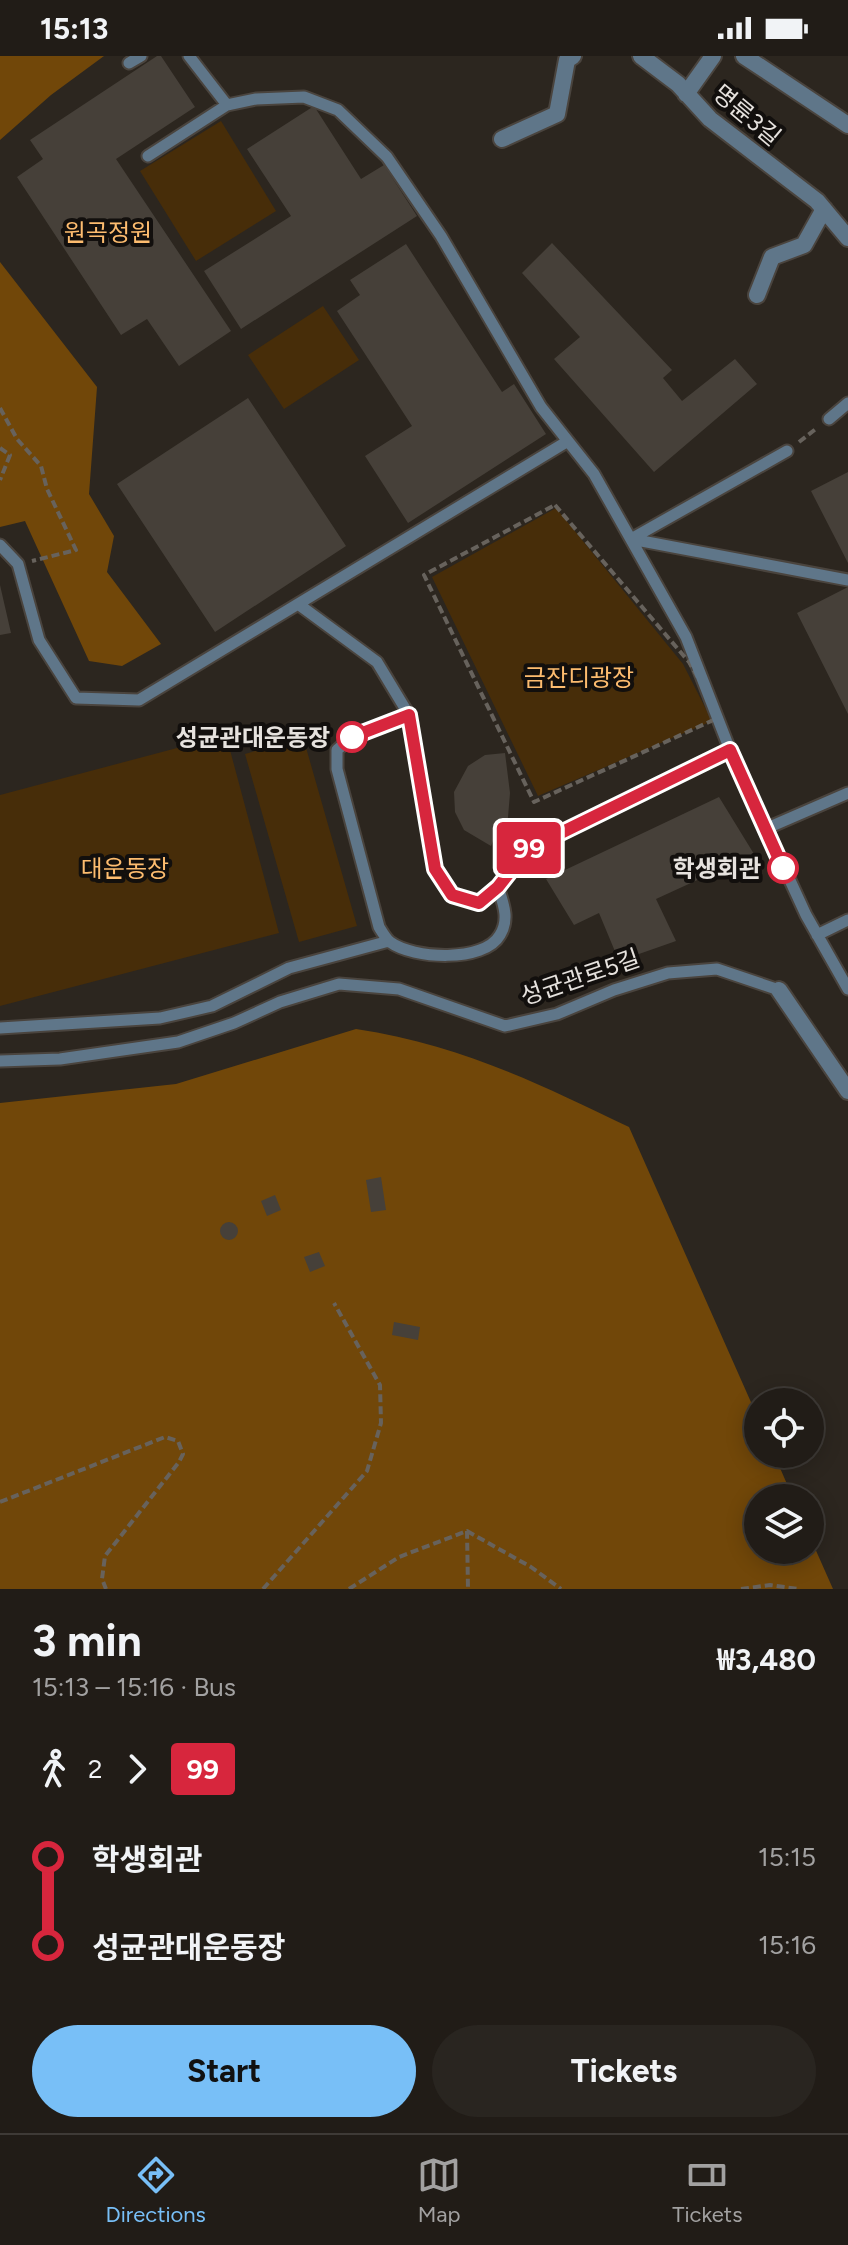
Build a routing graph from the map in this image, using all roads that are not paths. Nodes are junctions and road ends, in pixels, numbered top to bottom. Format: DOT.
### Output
graph roads {
  1 [pos="141,56"];
  2 [pos="189,56"];
  3 [pos="573,56"];
  4 [pos="641,56"];
  5 [pos="713,56"];
  6 [pos="744,56"];
  7 [pos="129,63"];
  8 [pos="686,94"];
  9 [pos="227,105"];
  10 [pos="848,125"];
  11 [pos="502,139"];
  12 [pos="148,156"];
  13 [pos="824,209"];
  14 [pos="848,238"];
  15 [pos="757,295"];
  16 [pos="848,403"];
  17 [pos="829,419"];
  18 [pos="568,441"];
  19 [pos="787,451"];
  20 [pos="631,539"];
  21 [pos="0,545"];
  22 [pos="848,580"];
  23 [pos="298,604"];
  24 [pos="409,715"];
  25 [pos="730,750"];
  26 [pos="848,793"];
  27 [pos="765,829"];
  28 [pos="498,887"];
  29 [pos="848,920"];
  30 [pos="817,935"];
  31 [pos="389,941"];
  32 [pos="848,989"];
  33 [pos="779,990"];
  34 [pos="0,1028"];
  35 [pos="0,1061"];
  36 [pos="848,1091"];
  1 -- 7 [label="lane"];
  2 -- 9 [label="lane"];
  3 -- 11 [label="street"];
  4 -- 8 [label="street, 명륜3길"];
  5 -- 8 [label="street"];
  6 -- 10 [label="street"];
  8 -- 13 [label="street, 명륜3길"];
  9 -- 12 [label="lane"];
  9 -- 18 [label="lane"];
  13 -- 14 [label="street, 명륜3길"];
  13 -- 15 [label="street"];
  16 -- 17 [label="lane"];
  18 -- 20 [label="lane"];
  18 -- 23 [label="lane"];
  19 -- 20 [label="lane"];
  20 -- 22 [label="lane"];
  20 -- 25 [label="lane"];
  21 -- 23 [label="lane"];
  23 -- 24 [label="lane"];
  24 -- 28 [label="lane"];
  24 -- 31 [label="lane"];
  25 -- 27 [label="lane"];
  25 -- 28 [label="lane"];
  26 -- 27 [label="lane"];
  27 -- 30 [label="lane"];
  28 -- 31 [label="lane"];
  29 -- 30 [label="lane"];
  30 -- 32 [label="lane"];
  31 -- 34 [label="lane"];
  33 -- 35 [label="lane, 성균관로5길"];
  33 -- 36 [label="street, 성균관로5길"];
}
